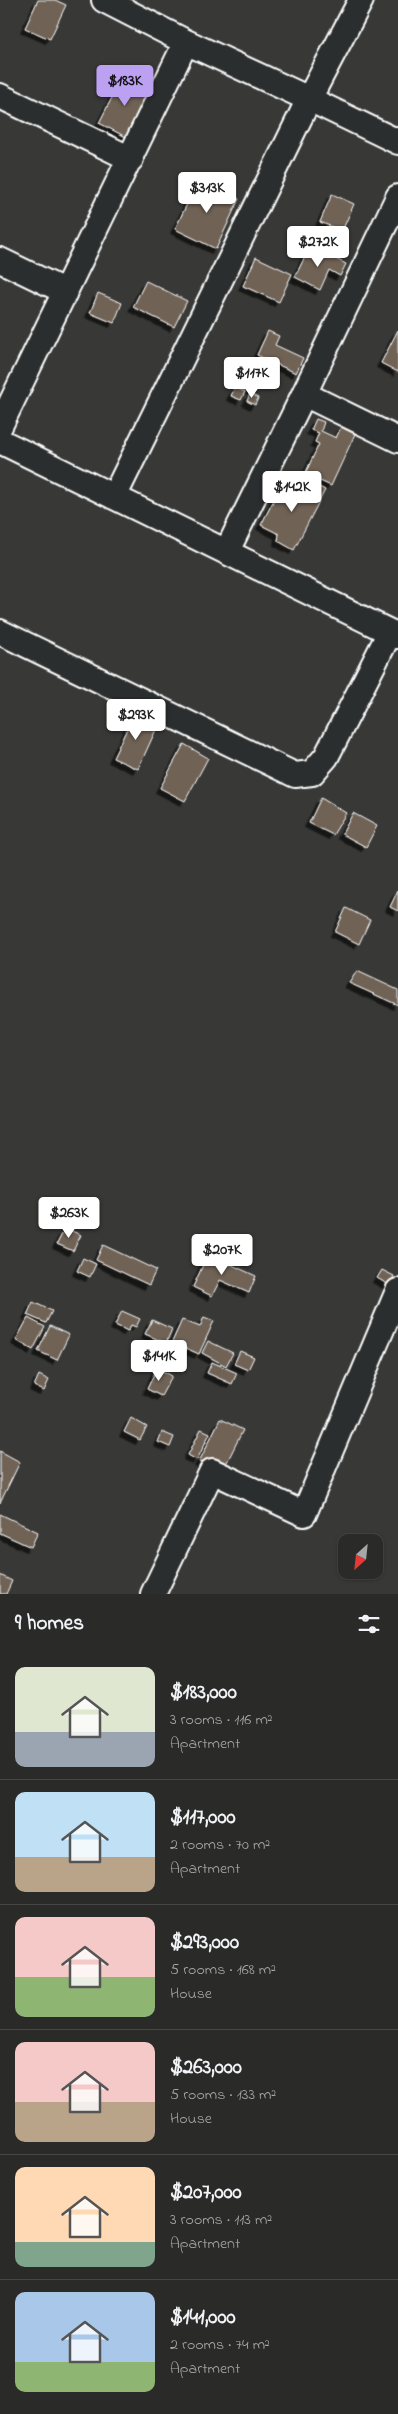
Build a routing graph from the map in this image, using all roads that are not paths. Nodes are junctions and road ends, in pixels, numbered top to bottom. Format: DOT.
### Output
graph roads {
  1 [pos="104,0"];
  2 [pos="361,0"];
  3 [pos="186,42"];
  4 [pos="0,96"];
  5 [pos="310,99"];
  6 [pos="398,142"];
  7 [pos="131,158"];
  8 [pos="398,197"];
  9 [pos="0,260"];
  10 [pos="64,291"];
  11 [pos="304,394"];
  12 [pos="0,426"];
  13 [pos="398,440"];
  14 [pos="0,441"];
  15 [pos="114,497"];
  16 [pos="227,551"];
  17 [pos="0,632"];
  18 [pos="394,634"];
  19 [pos="398,1291"];
  20 [pos="153,1594"];
  1 -- 3 [label="street"];
  2 -- 5 [label="street"];
  3 -- 5 [label="street"];
  3 -- 7 [label="street"];
  4 -- 7 [label="street"];
  5 -- 6 [label="street"];
  5 -- 15 [label="street"];
  7 -- 10 [label="street"];
  8 -- 11 [label="street"];
  9 -- 10 [label="street"];
  10 -- 12 [label="street"];
  11 -- 13 [label="street"];
  11 -- 16 [label="street"];
  14 -- 15 [label="street"];
  15 -- 16 [label="street"];
  16 -- 18 [label="street"];
  17 -- 18 [label="street"];
  19 -- 20 [label="street"];
}
